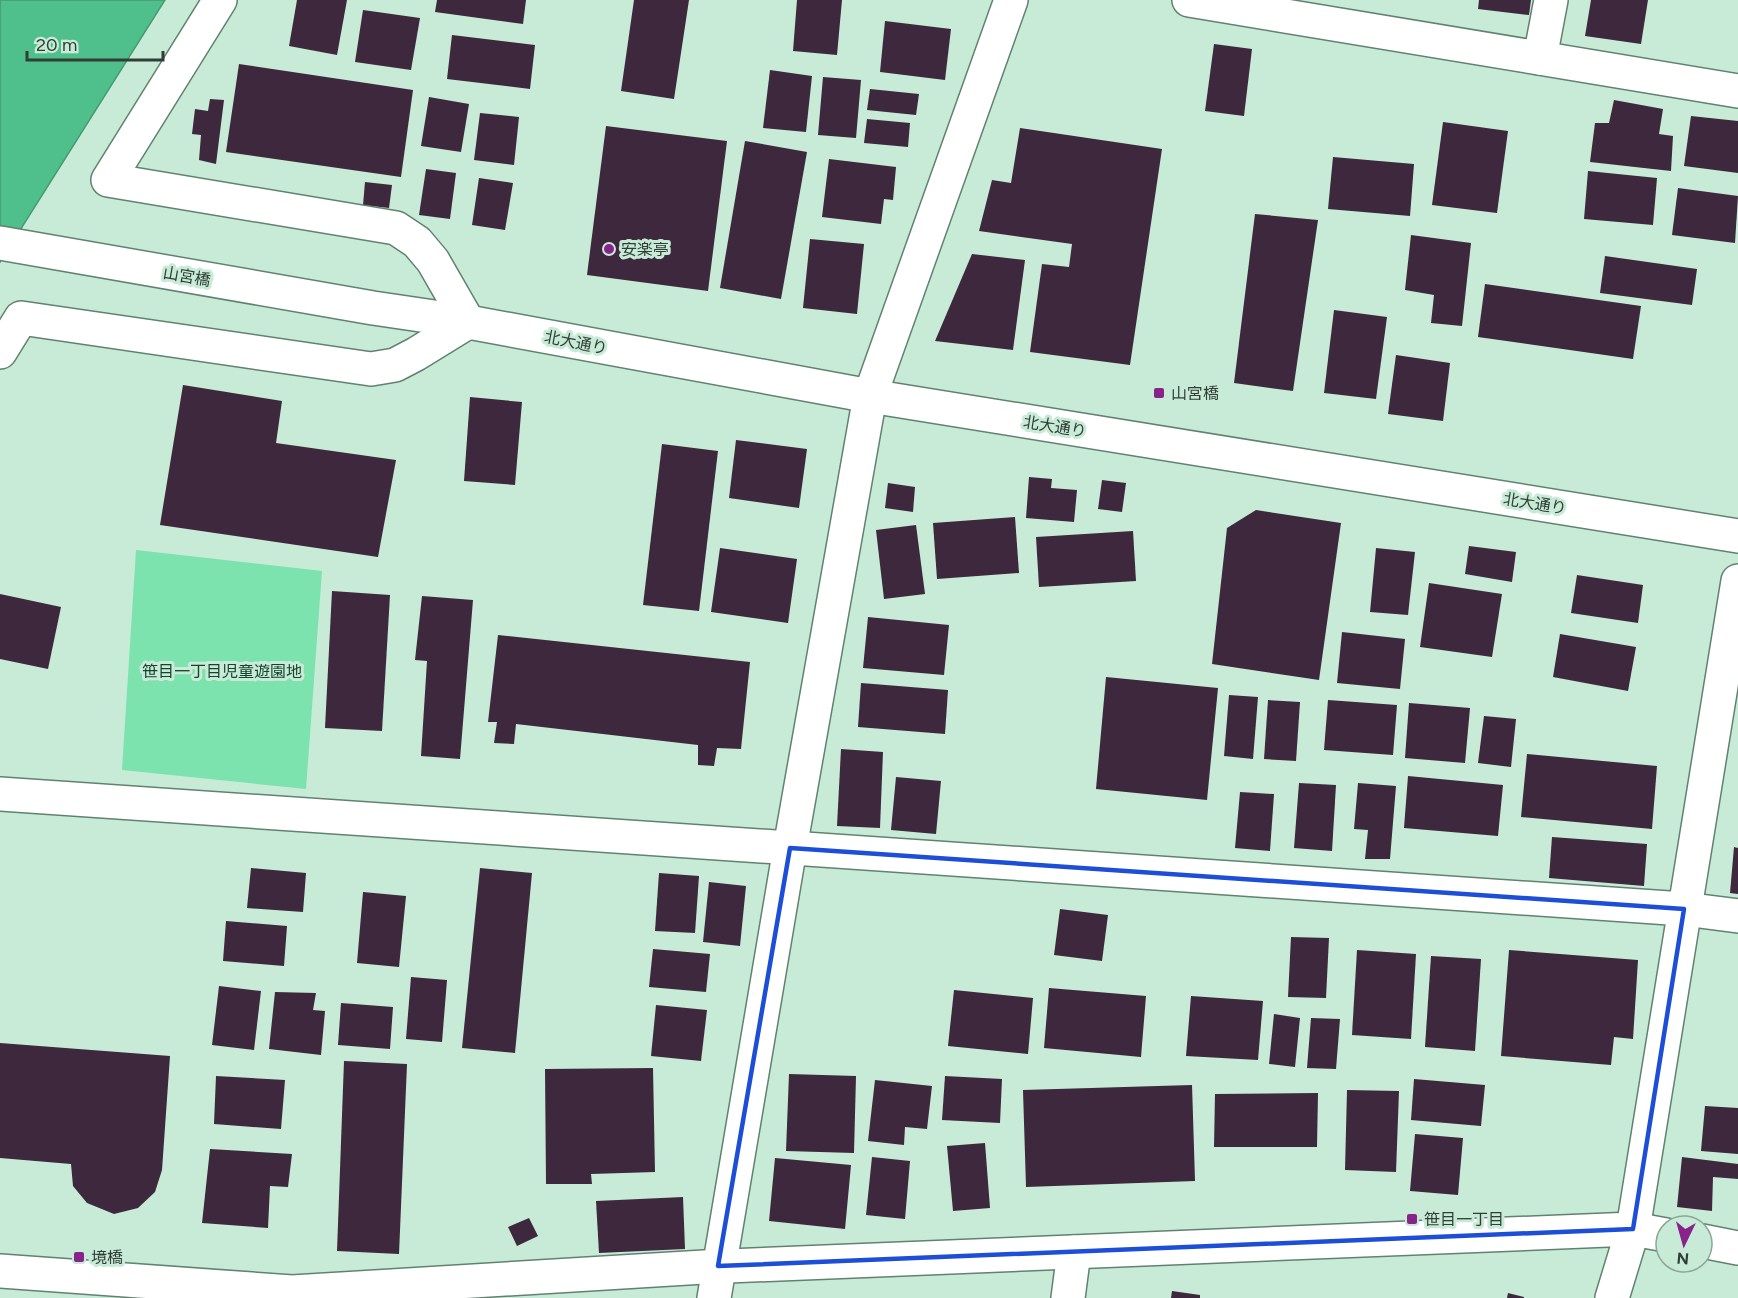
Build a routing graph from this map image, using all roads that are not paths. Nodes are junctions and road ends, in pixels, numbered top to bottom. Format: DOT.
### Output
graph roads {
  1 [pos="220,0"];
  2 [pos="1011,0"];
  3 [pos="1189,0"];
  4 [pos="1551,0"];
  5 [pos="1540,58"];
  6 [pos="1738,91"];
  7 [pos="0,243"];
  8 [pos="373,308"];
  9 [pos="468,322"];
  10 [pos="0,352"];
  11 [pos="870,396"];
  12 [pos="1738,536"];
  13 [pos="1738,581"];
  14 [pos="0,794"];
  15 [pos="790,848"];
  16 [pos="1684,909"];
  17 [pos="1738,916"];
  18 [pos="1633,1229"];
  19 [pos="1654,1233"];
  20 [pos="1714,1243"];
  21 [pos="1738,1248"];
  22 [pos="1074,1252"];
  23 [pos="0,1271"];
  24 [pos="716,1282"];
  25 [pos="292,1295"];
  26 [pos="1068,1298"];
  27 [pos="1612,1298"];
  1 -- 9 [label="street"];
  2 -- 11 [label="street"];
  3 -- 5 [label="street"];
  4 -- 5 [label="street"];
  5 -- 6 [label="street"];
  7 -- 8 [label="street, 山宮橋"];
  8 -- 9 [label="street, 北大通り"];
  9 -- 10 [label="street"];
  9 -- 11 [label="street, 北大通り"];
  11 -- 12 [label="street, 北大通り"];
  11 -- 15 [label="street"];
  13 -- 16 [label="street"];
  14 -- 15 [label="street"];
  15 -- 16 [label="street"];
  15 -- 24 [label="street"];
  16 -- 17 [label="street"];
  16 -- 18 [label="street"];
  18 -- 19 [label="street"];
  18 -- 22 [label="street"];
  18 -- 27 [label="street"];
  20 -- 21 [label="street"];
  22 -- 24 [label="street"];
  22 -- 26 [label="street"];
  23 -- 25 [label="street"];
  24 -- 25 [label="street"];
}
